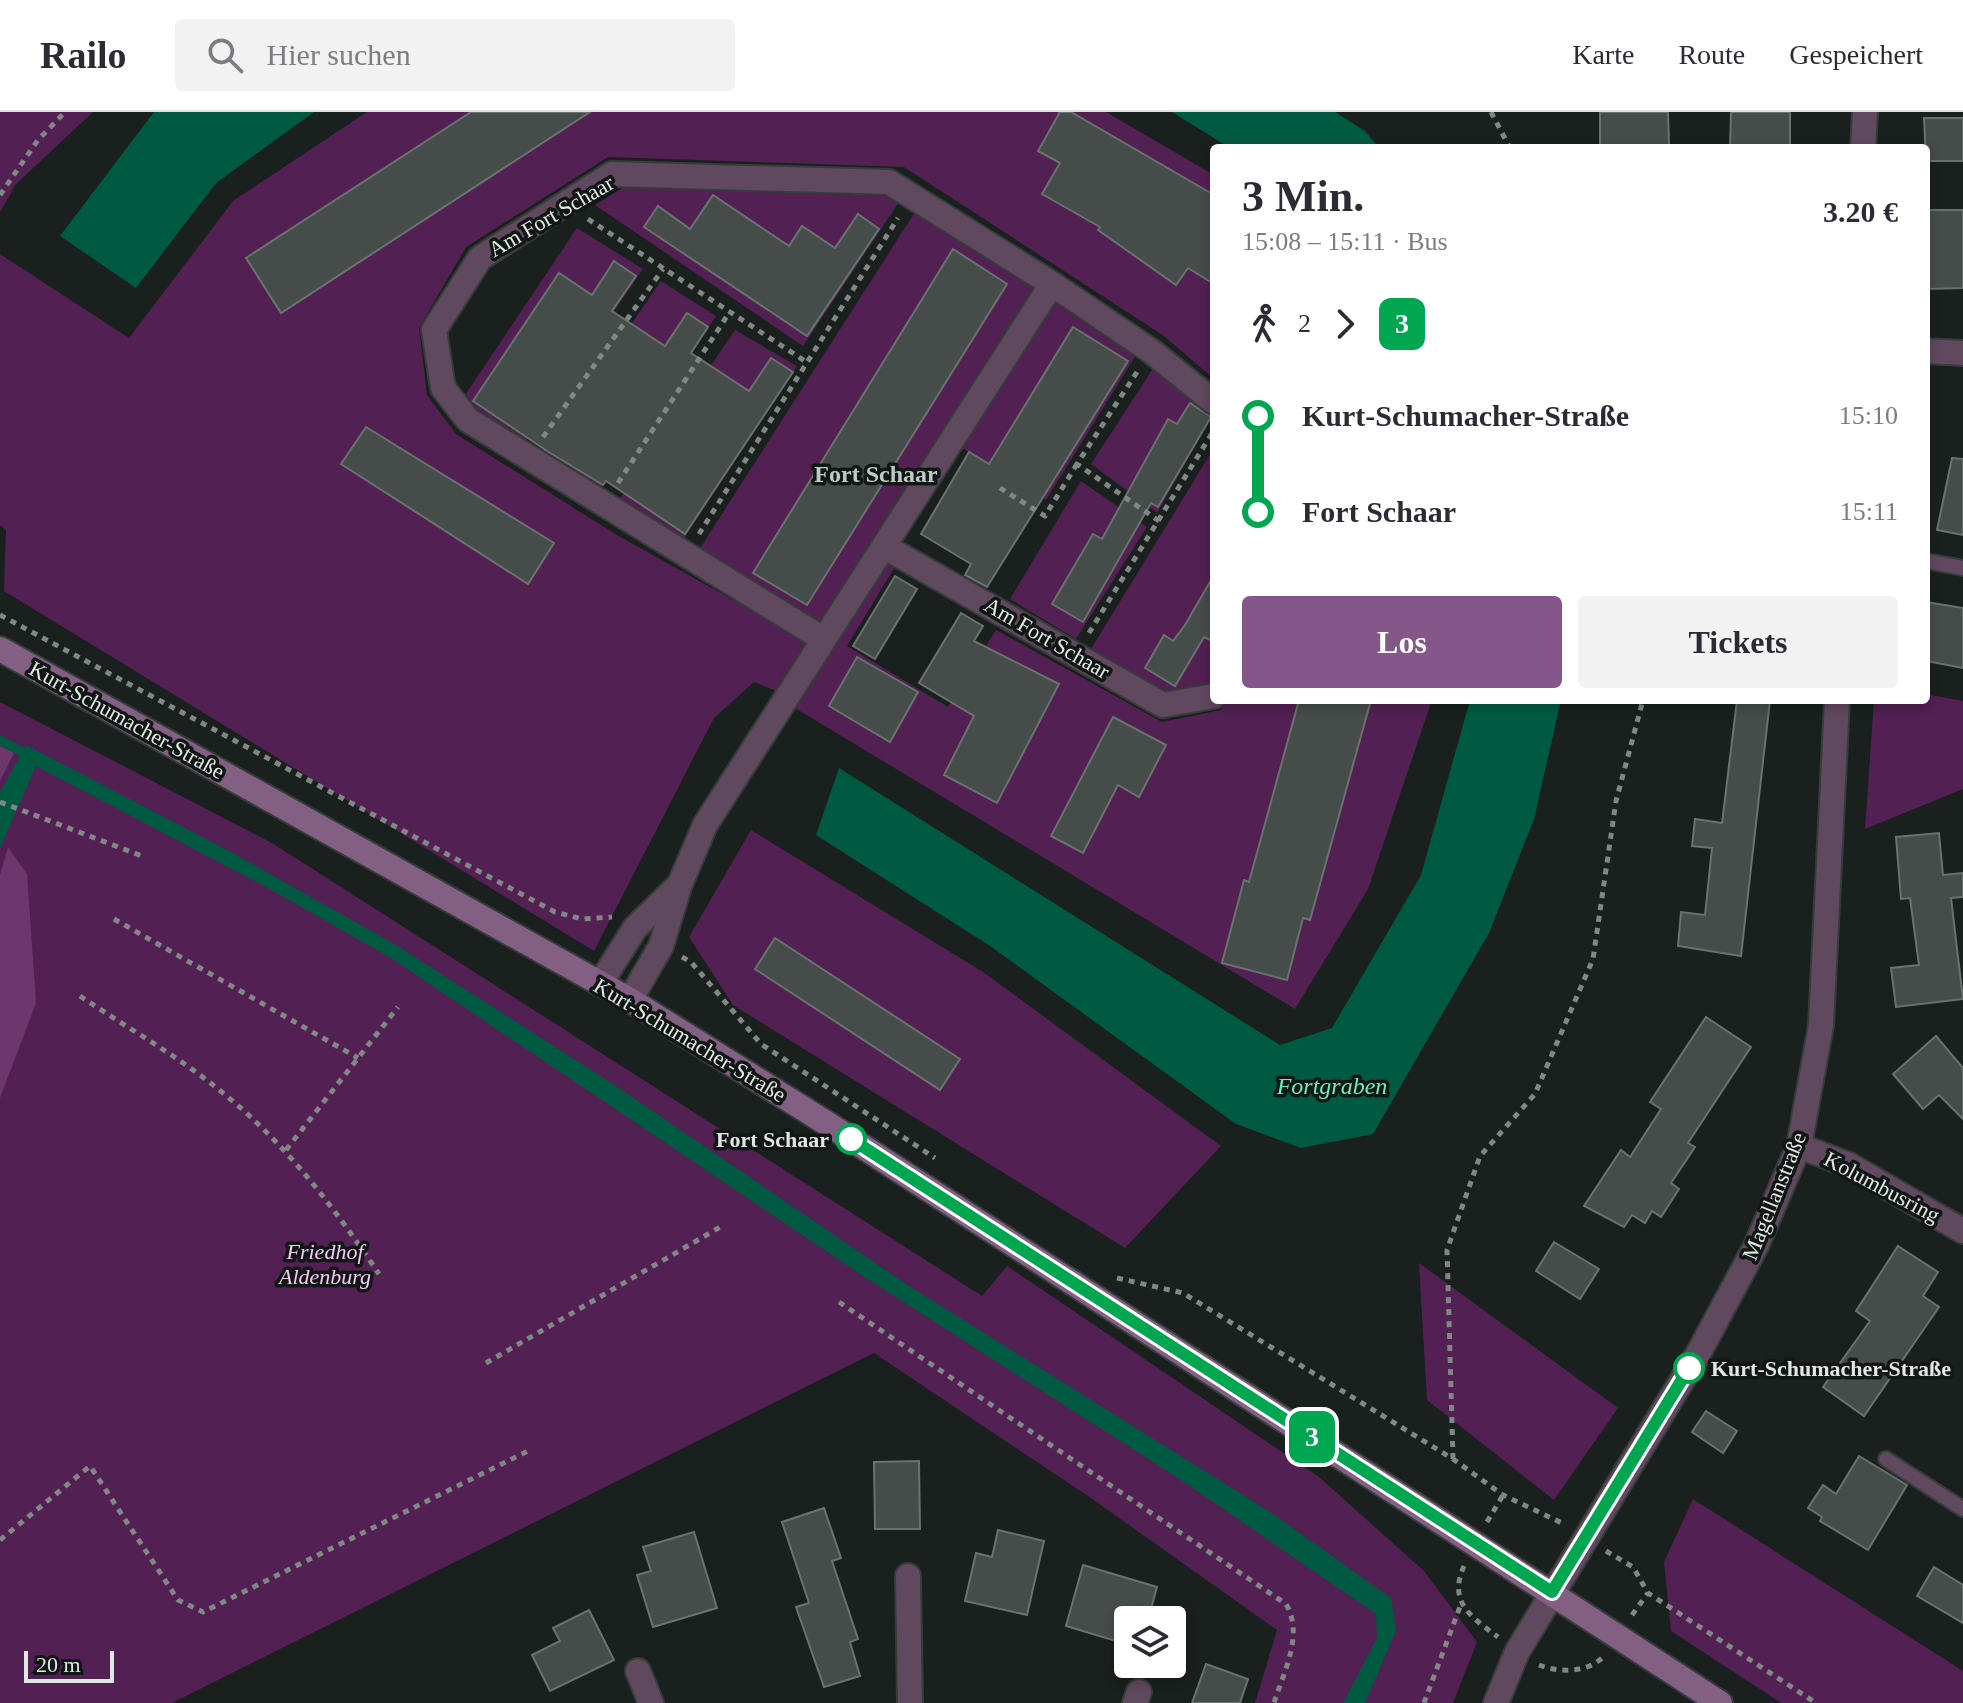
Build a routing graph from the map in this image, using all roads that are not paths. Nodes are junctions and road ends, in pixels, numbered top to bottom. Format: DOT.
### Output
graph roads {
  1 [pos="1865,112"];
  2 [pos="1863,144"];
  3 [pos="1052,284"];
  4 [pos="1930,351"];
  5 [pos="1963,353"];
  6 [pos="1210,399"];
  7 [pos="885,547"];
  8 [pos="1930,562"];
  9 [pos="1963,568"];
  10 [pos="823,639"];
  11 [pos="0,649"];
  12 [pos="1210,697"];
  13 [pos="1837,704"];
  14 [pos="680,884"];
  15 [pos="600,984"];
  16 [pos="630,1000"];
  17 [pos="1799,1146"];
  18 [pos="1963,1231"];
  19 [pos="1886,1459"];
  20 [pos="1963,1509"];
  21 [pos="908,1576"];
  22 [pos="1552,1592"];
  23 [pos="638,1671"];
  24 [pos="651,1703"];
  25 [pos="910,1703"];
  26 [pos="1496,1703"];
  27 [pos="1720,1703"];
  1 -- 2 [label="street"];
  3 -- 6 [label="street, Am Fort Schaar"];
  3 -- 7 [label="street"];
  3 -- 10 [label="street, Am Fort Schaar"];
  4 -- 5 [label="street"];
  7 -- 10 [label="street"];
  7 -- 12 [label="street, Am Fort Schaar"];
  8 -- 9 [label="lane"];
  10 -- 14 [label="street"];
  11 -- 15 [label="main road, Kurt-Schumacher-Straße"];
  13 -- 17 [label="street, Magellanstraße"];
  14 -- 15 [label="street"];
  14 -- 16 [label="street"];
  15 -- 16 [label="main road, Kurt-Schumacher-Straße"];
  16 -- 22 [label="main road, Kurt-Schumacher-Straße"];
  17 -- 18 [label="street, Kolumbusring"];
  17 -- 22 [label="street, Magellanstraße"];
  19 -- 20 [label="lane"];
  21 -- 25 [label="street"];
  22 -- 26 [label="street, Magellanstraße"];
  22 -- 27 [label="main road, Kurt-Schumacher-Straße"];
  23 -- 24 [label="street"];
}
